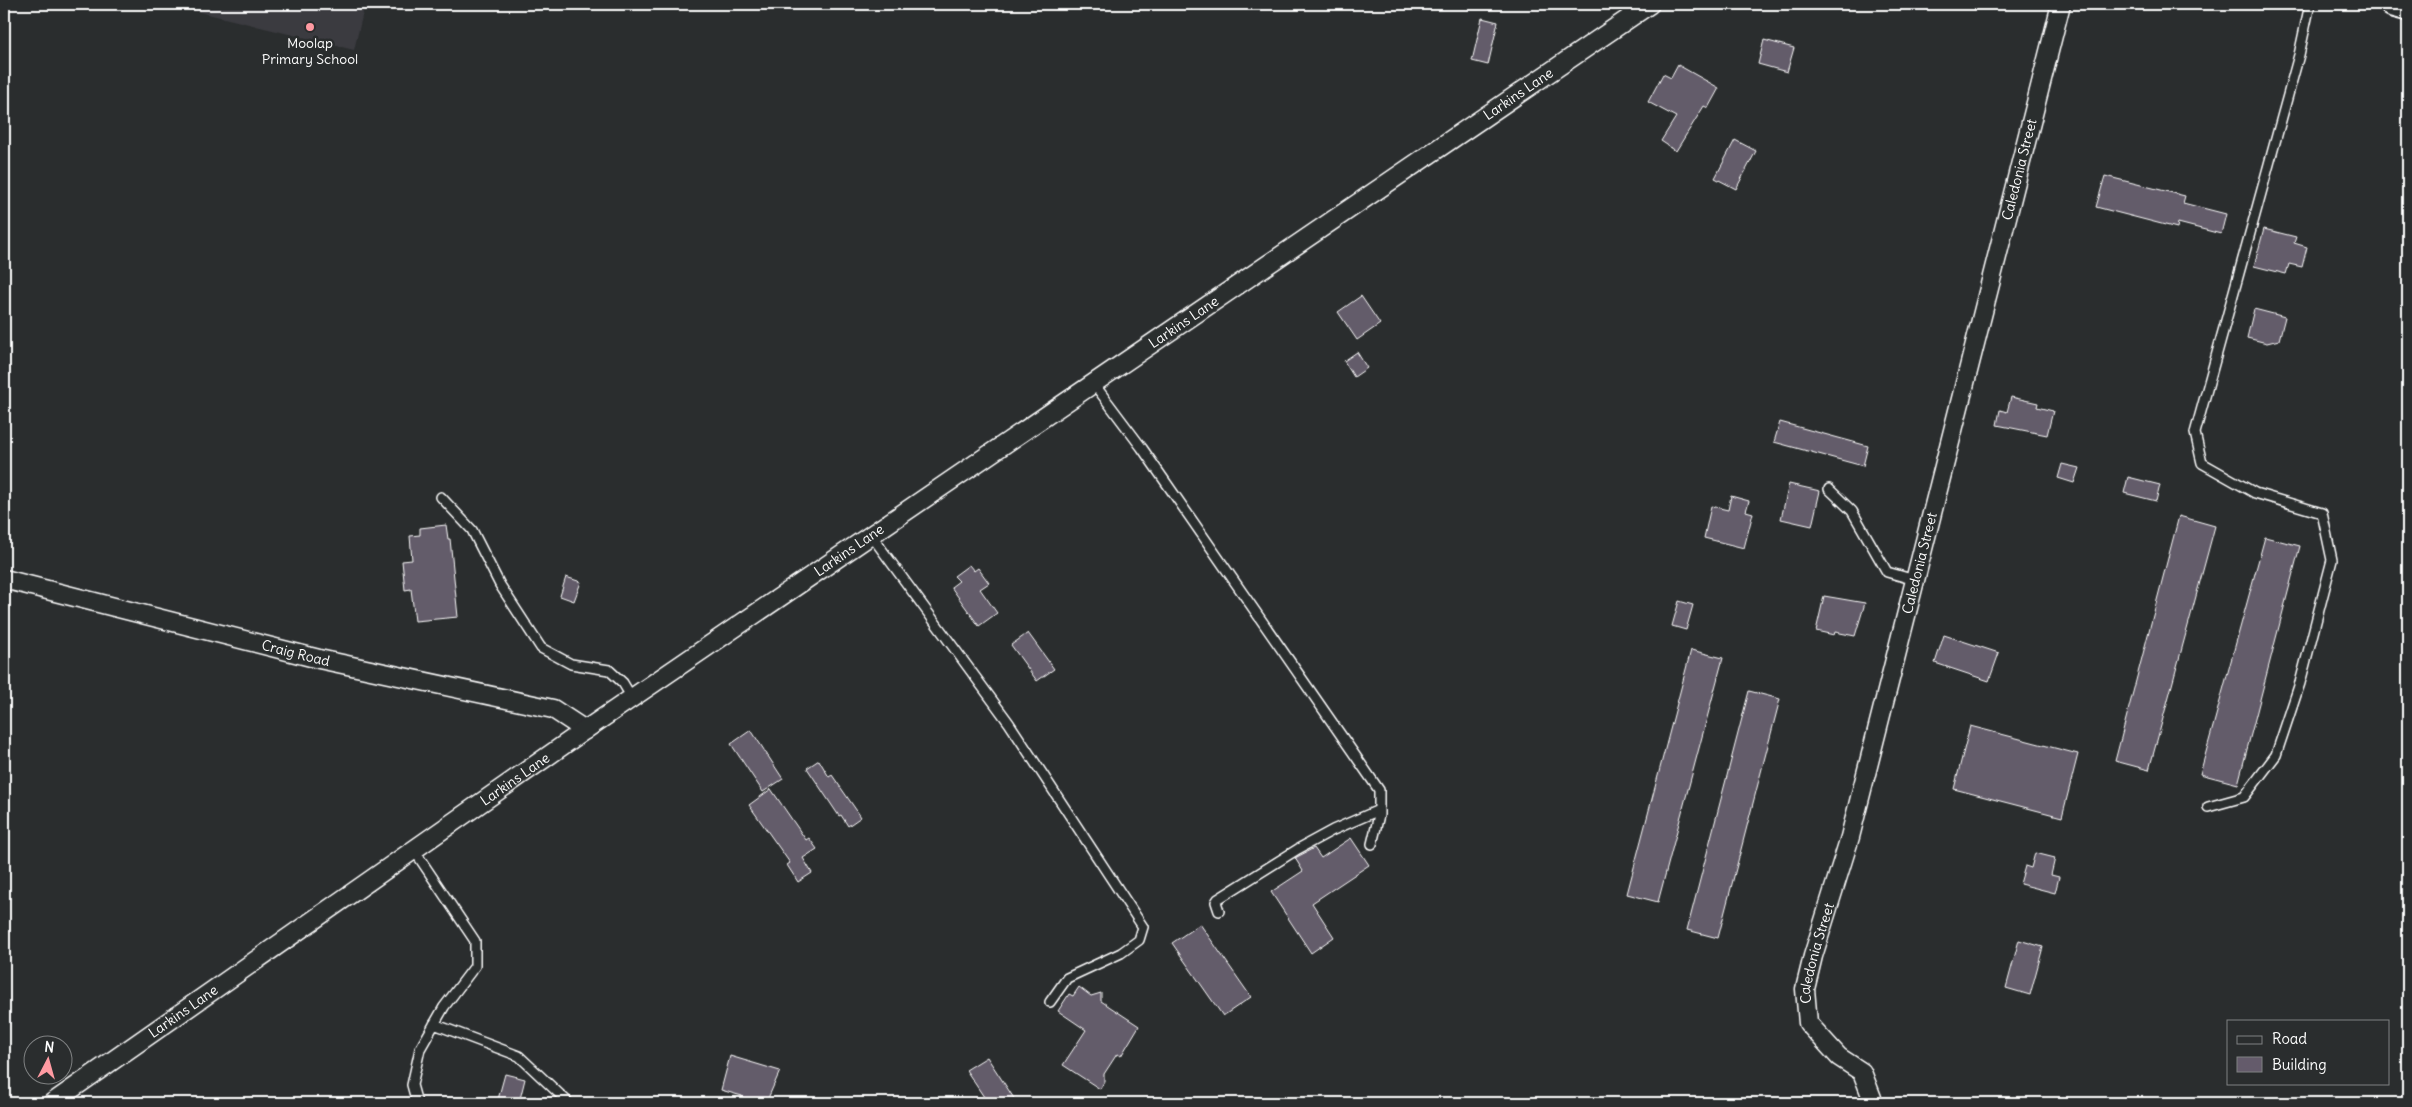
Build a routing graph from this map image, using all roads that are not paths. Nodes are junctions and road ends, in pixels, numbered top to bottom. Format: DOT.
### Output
graph roads {
  1 [pos="1650,4"];
  2 [pos="2061,4"];
  3 [pos="2310,4"];
  4 [pos="2393,4"];
  5 [pos="2408,8"];
  6 [pos="1094,384"];
  7 [pos="1829,489"];
  8 [pos="441,497"];
  9 [pos="871,535"];
  10 [pos="4,579"];
  11 [pos="1915,580"];
  12 [pos="632,698"];
  13 [pos="585,730"];
  14 [pos="2208,807"];
  15 [pos="1379,810"];
  16 [pos="1372,844"];
  17 [pos="414,850"];
  18 [pos="1219,911"];
  19 [pos="1050,1002"];
  20 [pos="434,1024"];
  21 [pos="1871,1100"];
  22 [pos="52,1103"];
  23 [pos="417,1103"];
  24 [pos="569,1103"];
  1 -- 6 [label="street, Larkins Lane"];
  2 -- 11 [label="street, Caledonia Street"];
  3 -- 14 [label="lane"];
  4 -- 5 [label="main road"];
  6 -- 9 [label="street, Larkins Lane"];
  6 -- 15 [label="lane"];
  7 -- 11 [label="lane"];
  8 -- 12 [label="lane"];
  9 -- 12 [label="street, Larkins Lane"];
  9 -- 19 [label="lane"];
  10 -- 13 [label="street, Craig Road"];
  11 -- 21 [label="street, Caledonia Street"];
  12 -- 13 [label="street, Larkins Lane"];
  13 -- 17 [label="street, Larkins Lane"];
  15 -- 16 [label="lane"];
  15 -- 18 [label="lane"];
  17 -- 20 [label="lane"];
  17 -- 22 [label="street, Larkins Lane"];
  20 -- 23 [label="lane"];
  20 -- 24 [label="lane"];
}
